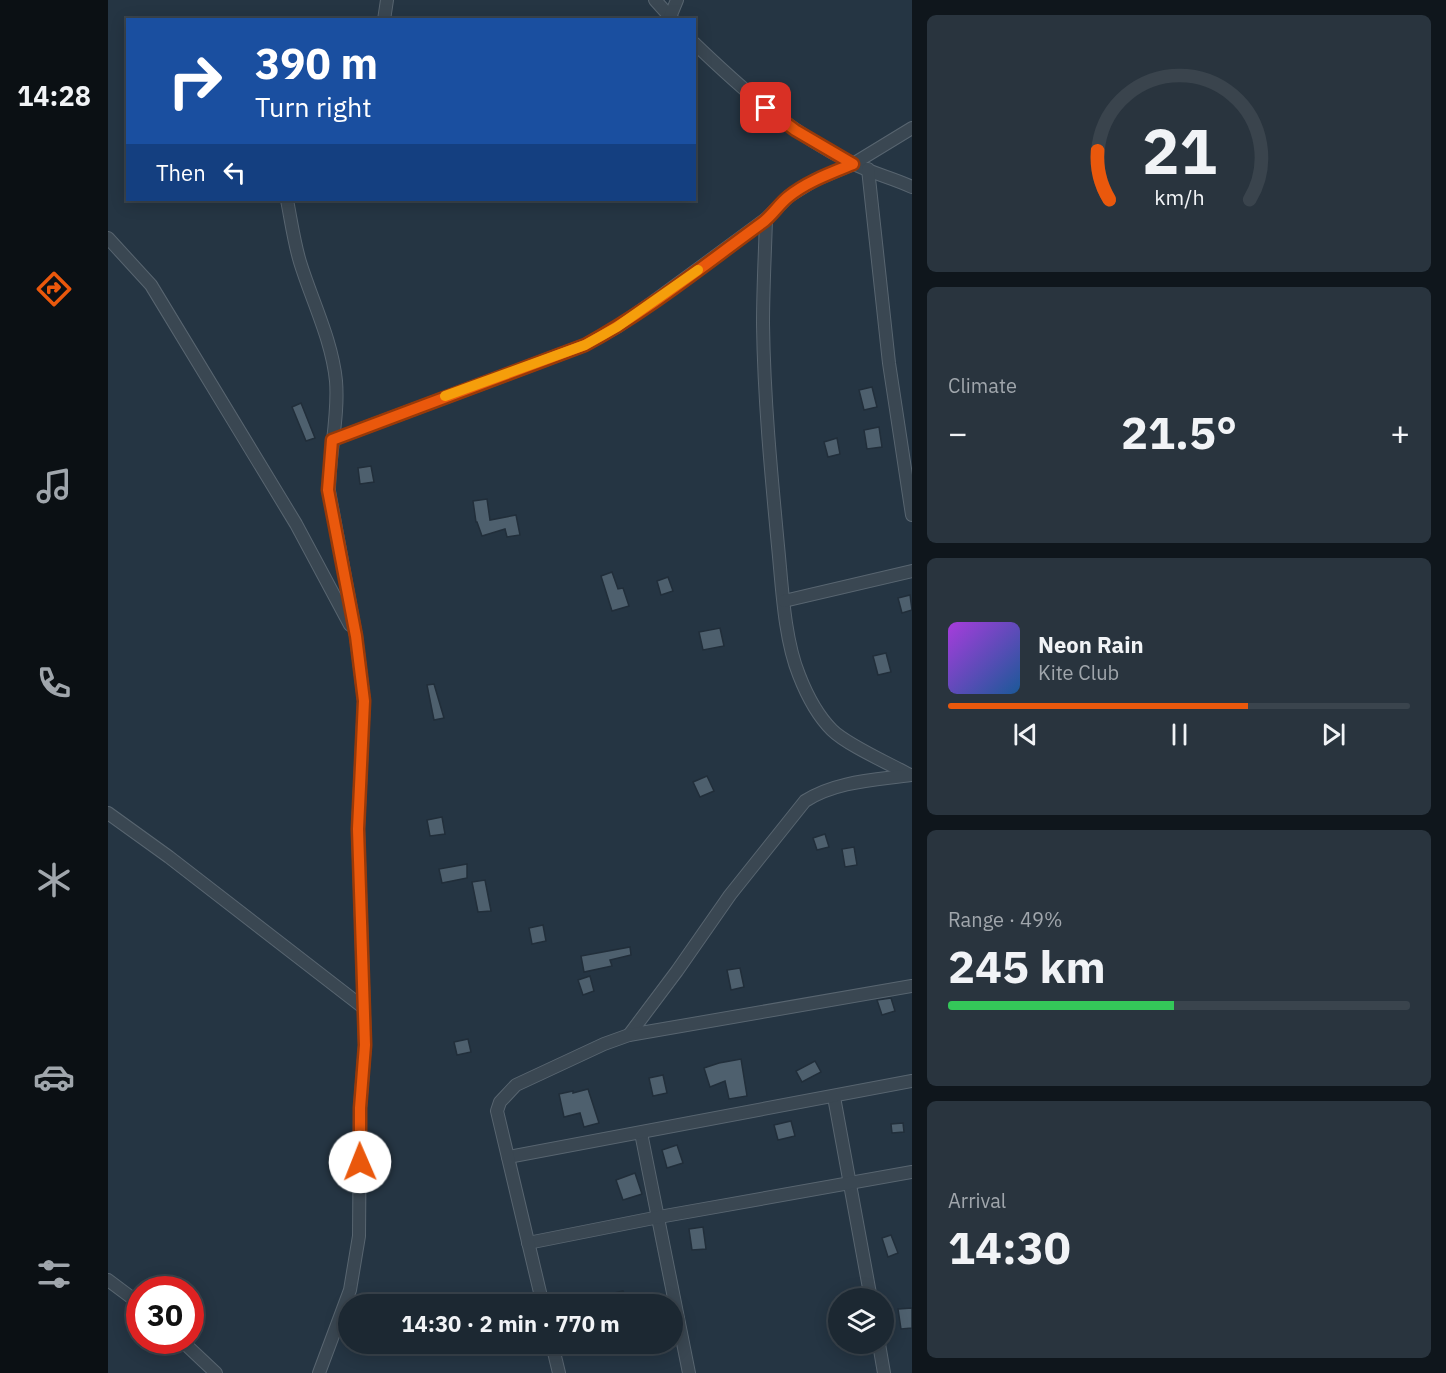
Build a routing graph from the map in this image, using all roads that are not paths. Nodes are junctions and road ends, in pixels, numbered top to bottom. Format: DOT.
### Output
graph roads {
  1 [pos="387,0"];
  2 [pos="656,0"];
  3 [pos="677,0"];
  4 [pos="384,18"];
  5 [pos="671,18"];
  6 [pos="696,45"];
  7 [pos="912,128"];
  8 [pos="853,164"];
  9 [pos="868,169"];
  10 [pos="912,187"];
  11 [pos="287,201"];
  12 [pos="766,219"];
  13 [pos="108,238"];
  14 [pos="332,440"];
  15 [pos="912,515"];
  16 [pos="912,571"];
  17 [pos="784,601"];
  18 [pos="356,636"];
  19 [pos="911,775"];
  20 [pos="108,813"];
  21 [pos="912,986"];
  22 [pos="364,1008"];
  23 [pos="629,1035"];
  24 [pos="912,1081"];
  25 [pos="834,1097"];
  26 [pos="641,1133"];
  27 [pos="508,1157"];
  28 [pos="912,1172"];
  29 [pos="851,1184"];
  30 [pos="659,1217"];
  31 [pos="528,1243"];
  32 [pos="108,1280"];
  33 [pos="869,1288"];
  34 [pos="126,1294"];
  35 [pos="540,1294"];
  36 [pos="672,1294"];
  37 [pos="683,1348"];
  38 [pos="196,1354"];
  39 [pos="555,1354"];
  40 [pos="881,1354"];
  41 [pos="216,1373"];
  42 [pos="320,1373"];
  43 [pos="560,1373"];
  44 [pos="689,1373"];
  45 [pos="884,1373"];
  1 -- 4 [label="street"];
  2 -- 5 [label="street"];
  3 -- 5 [label="street"];
  6 -- 8 [label="street"];
  7 -- 8 [label="street"];
  8 -- 9 [label="street"];
  8 -- 12 [label="street"];
  9 -- 10 [label="street"];
  9 -- 15 [label="street"];
  11 -- 14 [label="street"];
  12 -- 14 [label="street"];
  12 -- 17 [label="street"];
  13 -- 18 [label="street"];
  14 -- 18 [label="street"];
  16 -- 17 [label="street"];
  17 -- 19 [label="street"];
  18 -- 22 [label="street"];
  19 -- 23 [label="street"];
  20 -- 22 [label="street"];
  21 -- 23 [label="street"];
  22 -- 42 [label="street"];
  23 -- 27 [label="street"];
  24 -- 25 [label="street"];
  25 -- 26 [label="street"];
  25 -- 29 [label="street"];
  26 -- 27 [label="street"];
  26 -- 30 [label="street"];
  27 -- 31 [label="street"];
  28 -- 29 [label="street"];
  29 -- 30 [label="street"];
  29 -- 33 [label="street"];
  30 -- 31 [label="street"];
  30 -- 36 [label="street"];
  31 -- 35 [label="street"];
  32 -- 34 [label="street"];
  37 -- 44 [label="street"];
  38 -- 41 [label="street"];
  39 -- 43 [label="street"];
  40 -- 45 [label="street"];
}
